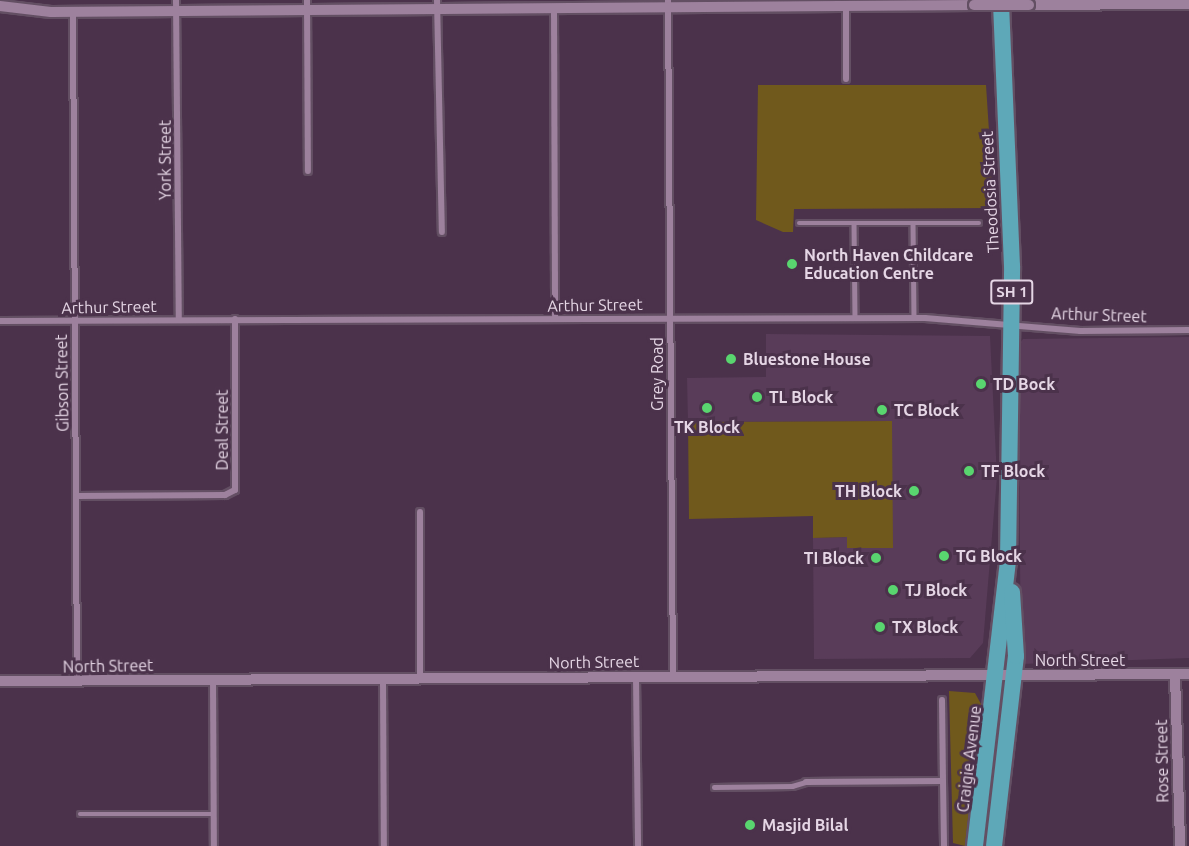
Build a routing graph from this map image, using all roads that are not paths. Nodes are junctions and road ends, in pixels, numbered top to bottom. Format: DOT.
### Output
graph roads {
  1 [pos="1001,0"];
  2 [pos="668,4"];
  3 [pos="1189,4"];
  4 [pos="307,5"];
  5 [pos="437,5"];
  6 [pos="0,6"];
  7 [pos="176,6"];
  8 [pos="846,7"];
  9 [pos="554,8"];
  10 [pos="73,12"];
  11 [pos="846,79"];
  12 [pos="308,171"];
  13 [pos="799,223"];
  14 [pos="854,223"];
  15 [pos="913,223"];
  16 [pos="979,223"];
  17 [pos="442,232"];
  18 [pos="670,318"];
  19 [pos="855,318"];
  20 [pos="914,318"];
  21 [pos="179,319"];
  22 [pos="235,319"];
  23 [pos="555,319"];
  24 [pos="0,321"];
  25 [pos="75,321"];
  26 [pos="1012,323"];
  27 [pos="1189,330"];
  28 [pos="77,496"];
  29 [pos="420,512"];
  30 [pos="1008,561"];
  31 [pos="1175,674"];
  32 [pos="1189,674"];
  33 [pos="995,675"];
  34 [pos="636,676"];
  35 [pos="673,676"];
  36 [pos="1014,676"];
  37 [pos="420,677"];
  38 [pos="213,680"];
  39 [pos="383,680"];
  40 [pos="0,681"];
  41 [pos="77,681"];
  42 [pos="942,700"];
  43 [pos="943,781"];
  44 [pos="806,782"];
  45 [pos="714,787"];
  46 [pos="80,814"];
  47 [pos="214,814"];
  48 [pos="214,846"];
  49 [pos="384,846"];
  50 [pos="638,846"];
  51 [pos="944,846"];
  52 [pos="975,846"];
  53 [pos="994,846"];
  54 [pos="1180,846"];
  1 -- 26 [label="highway, Theodosia Street / SH 1"];
  2 -- 8 [label="street"];
  2 -- 9 [label="street"];
  2 -- 18 [label="street, Grey Road"];
  3 -- 8 [label="street, bridge"];
  4 -- 5 [label="street"];
  4 -- 7 [label="street"];
  4 -- 12 [label="street"];
  5 -- 9 [label="street"];
  5 -- 17 [label="street"];
  6 -- 10 [label="street"];
  7 -- 10 [label="street"];
  7 -- 21 [label="street, York Street"];
  8 -- 11 [label="street"];
  9 -- 23 [label="street"];
  10 -- 25 [label="street, Gibson Street"];
  13 -- 14 [label="lane"];
  14 -- 15 [label="lane"];
  14 -- 19 [label="lane"];
  15 -- 16 [label="lane"];
  15 -- 20 [label="lane"];
  18 -- 19 [label="street, Arthur Street"];
  18 -- 23 [label="street, Arthur Street"];
  18 -- 35 [label="street, Grey Road"];
  19 -- 20 [label="street, Arthur Street"];
  20 -- 26 [label="street, Arthur Street"];
  21 -- 22 [label="street, Arthur Street"];
  21 -- 25 [label="street, Arthur Street"];
  22 -- 23 [label="street, Arthur Street"];
  22 -- 28 [label="street, Deal Street"];
  24 -- 25 [label="street, Arthur Street"];
  25 -- 28 [label="street, Gibson Street"];
  26 -- 27 [label="street, Arthur Street"];
  26 -- 30 [label="highway, Theodosia Street / SH 1"];
  28 -- 41 [label="street, Gibson Street"];
  29 -- 37 [label="street"];
  30 -- 33 [label="highway, Theodosia Street / SH 1"];
  30 -- 36 [label="highway, Theodosia Street / SH 1"];
  31 -- 32 [label="street, North Street"];
  31 -- 36 [label="street, North Street"];
  31 -- 54 [label="street, Rose Street"];
  33 -- 35 [label="street, North Street"];
  33 -- 36 [label="street, North Street"];
  33 -- 52 [label="highway, Craigie Avenue / SH 1"];
  34 -- 35 [label="street, North Street"];
  34 -- 37 [label="street, North Street"];
  34 -- 50 [label="street"];
  36 -- 53 [label="highway, SH 1"];
  37 -- 39 [label="street, North Street"];
  38 -- 39 [label="street, North Street"];
  38 -- 41 [label="street, North Street"];
  38 -- 47 [label="street"];
  39 -- 49 [label="street"];
  40 -- 41 [label="street, North Street"];
  42 -- 43 [label="street"];
  43 -- 44 [label="street"];
  43 -- 51 [label="street"];
  44 -- 45 [label="lane"];
  46 -- 47 [label="lane"];
  47 -- 48 [label="street"];
}
